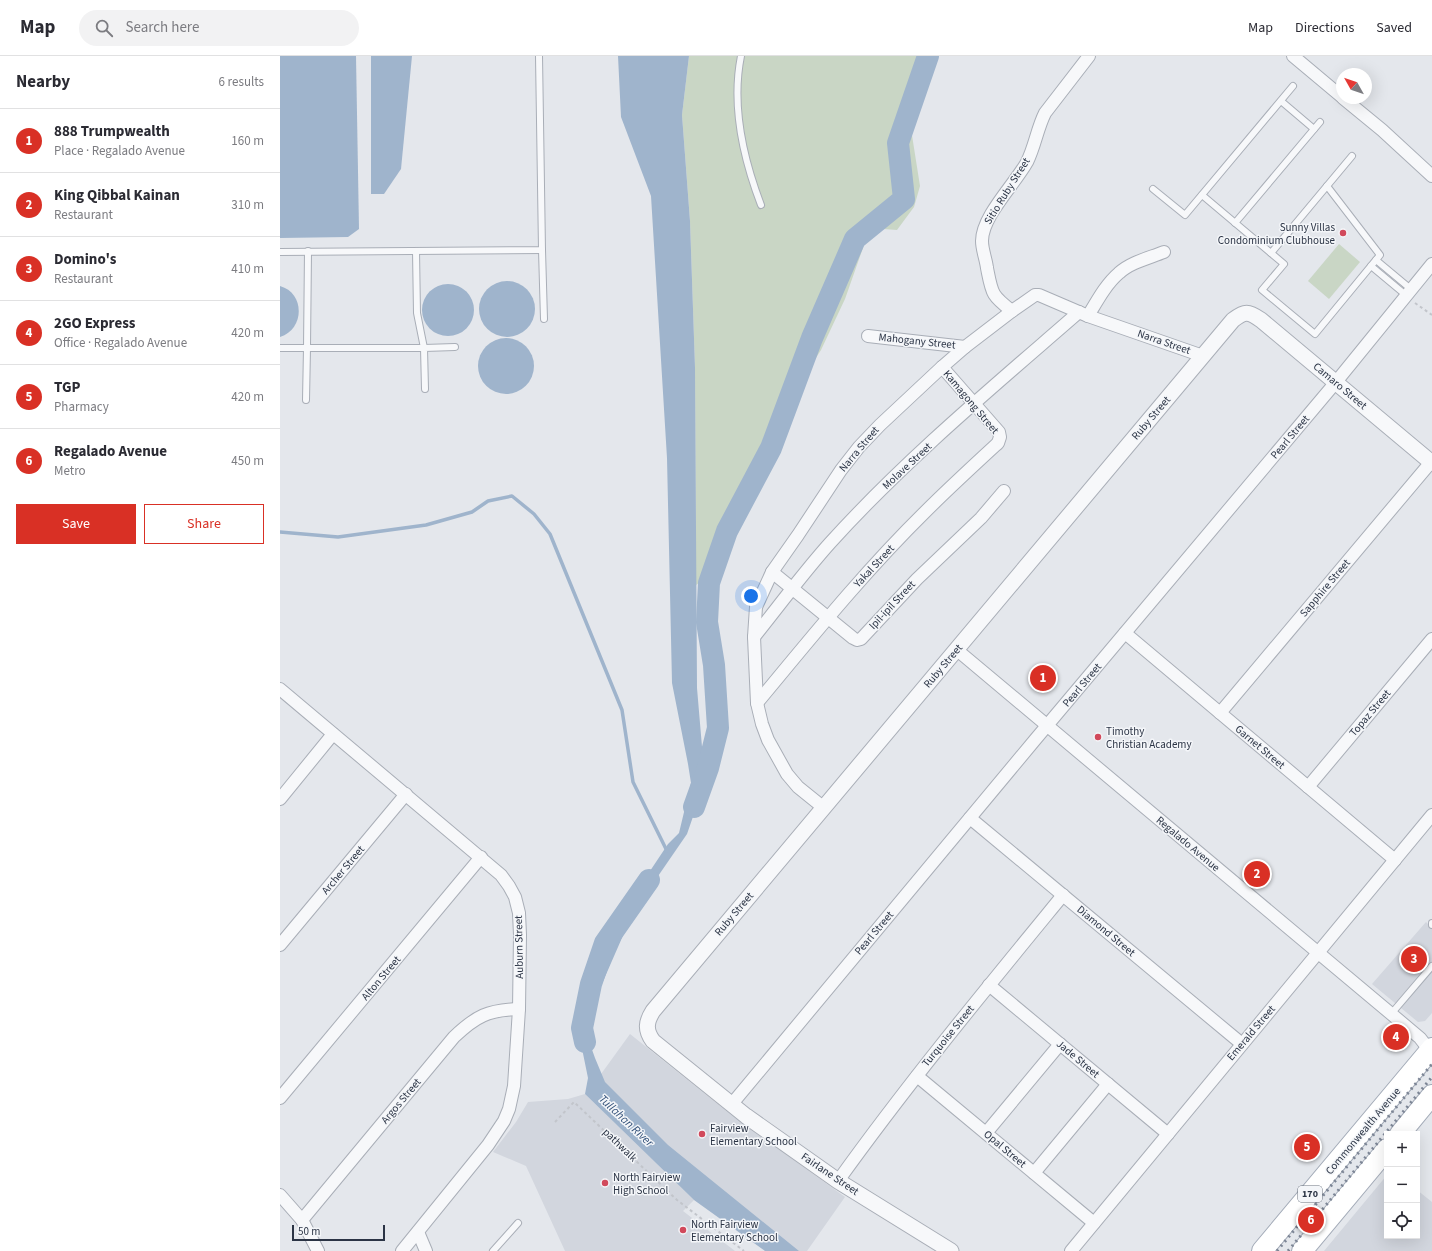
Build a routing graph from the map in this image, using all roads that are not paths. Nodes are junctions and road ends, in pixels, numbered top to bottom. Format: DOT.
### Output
graph roads {
  1 [pos="539,56"];
  2 [pos="741,56"];
  3 [pos="1089,56"];
  4 [pos="1293,56"];
  5 [pos="1293,86"];
  6 [pos="1336,92"];
  7 [pos="1280,101"];
  8 [pos="1350,104"];
  9 [pos="1320,122"];
  10 [pos="1314,130"];
  11 [pos="1352,156"];
  12 [pos="1432,176"];
  13 [pos="1326,186"];
  14 [pos="1153,189"];
  15 [pos="1202,195"];
  16 [pos="761,205"];
  17 [pos="1235,223"];
  18 [pos="542,250"];
  19 [pos="416,251"];
  20 [pos="280,252"];
  21 [pos="308,252"];
  22 [pos="1164,252"];
  23 [pos="1271,253"];
  24 [pos="1376,260"];
  25 [pos="1432,264"];
  26 [pos="1371,266"];
  27 [pos="1409,293"];
  28 [pos="1012,311"];
  29 [pos="1245,313"];
  30 [pos="1084,314"];
  31 [pos="544,319"];
  32 [pos="868,336"];
  33 [pos="455,347"];
  34 [pos="965,347"];
  35 [pos="280,348"];
  36 [pos="307,348"];
  37 [pos="424,348"];
  38 [pos="1203,356"];
  39 [pos="942,367"];
  40 [pos="1336,382"];
  41 [pos="425,389"];
  42 [pos="306,400"];
  43 [pos="974,403"];
  44 [pos="1000,437"];
  45 [pos="1431,463"];
  46 [pos="1004,491"];
  47 [pos="772,572"];
  48 [pos="793,589"];
  49 [pos="828,617"];
  50 [pos="1125,634"];
  51 [pos="754,637"];
  52 [pos="1432,639"];
  53 [pos="957,650"];
  54 [pos="280,689"];
  55 [pos="756,703"];
  56 [pos="1220,713"];
  57 [pos="1047,725"];
  58 [pos="333,734"];
  59 [pos="1308,787"];
  60 [pos="406,794"];
  61 [pos="280,799"];
  62 [pos="824,808"];
  63 [pos="1432,815"];
  64 [pos="970,818"];
  65 [pos="481,857"];
  66 [pos="1394,860"];
  67 [pos="1063,895"];
  68 [pos="280,945"];
  69 [pos="1318,953"];
  70 [pos="1432,966"];
  71 [pos="989,985"];
  72 [pos="519,1010"];
  73 [pos="1391,1014"];
  74 [pos="646,1026"];
  75 [pos="1060,1044"];
  76 [pos="1242,1044"];
  77 [pos="1428,1044"];
  78 [pos="916,1076"];
  79 [pos="1108,1084"];
  80 [pos="1432,1095"];
  81 [pos="280,1098"];
  82 [pos="731,1105"];
  83 [pos="1402,1131"];
  84 [pos="986,1133"];
  85 [pos="1168,1134"];
  86 [pos="1384,1153"];
  87 [pos="1034,1173"];
  88 [pos="838,1181"];
  89 [pos="280,1195"];
  90 [pos="302,1220"];
  91 [pos="518,1223"];
  92 [pos="1094,1223"];
  93 [pos="418,1232"];
  94 [pos="318,1251"];
  95 [pos="402,1251"];
  96 [pos="426,1251"];
  97 [pos="493,1251"];
  98 [pos="951,1251"];
  99 [pos="1070,1251"];
  100 [pos="1262,1251"];
  101 [pos="1302,1251"];
  1 -- 18 [label="lane"];
  2 -- 16 [label="lane"];
  3 -- 28 [label="street, Sitio Ruby Street"];
  4 -- 6 [label="street"];
  5 -- 7 [label="lane"];
  7 -- 10 [label="lane"];
  7 -- 15 [label="lane"];
  8 -- 12 [label="street"];
  9 -- 10 [label="lane"];
  10 -- 17 [label="lane"];
  11 -- 13 [label="lane"];
  13 -- 23 [label="lane"];
  13 -- 24 [label="lane"];
  14 -- 15 [label="lane"];
  15 -- 17 [label="lane"];
  17 -- 23 [label="lane"];
  18 -- 19 [label="lane"];
  18 -- 31 [label="lane"];
  19 -- 21 [label="lane"];
  19 -- 37 [label="lane"];
  20 -- 21 [label="lane"];
  21 -- 36 [label="lane"];
  22 -- 30 [label="street, Molave Street"];
  23 -- 26 [label="lane"];
  24 -- 26 [label="lane"];
  24 -- 27 [label="lane"];
  25 -- 27 [label="street, Pearl Street"];
  26 -- 27 [label="lane"];
  27 -- 40 [label="street, Pearl Street"];
  28 -- 30 [label="street, Narra Street"];
  28 -- 34 [label="street, Narra Street"];
  29 -- 38 [label="street, Ruby Street"];
  29 -- 40 [label="street, Camaro Street"];
  30 -- 38 [label="street, Narra Street"];
  30 -- 43 [label="street, Molave Street"];
  32 -- 34 [label="street, Mahogany Street"];
  33 -- 37 [label="lane"];
  34 -- 39 [label="street, Narra Street"];
  35 -- 36 [label="lane"];
  36 -- 37 [label="lane"];
  36 -- 42 [label="lane"];
  37 -- 41 [label="lane"];
  38 -- 53 [label="street, Ruby Street"];
  39 -- 43 [label="street, Kamagong Street"];
  39 -- 47 [label="street, Narra Street"];
  40 -- 45 [label="street, Camaro Street"];
  40 -- 50 [label="street, Pearl Street"];
  43 -- 44 [label="street, Kamagong Street"];
  43 -- 48 [label="street, Molave Street"];
  44 -- 49 [label="street, Yakal Street"];
  45 -- 56 [label="street, Sapphire Street"];
  46 -- 49 [label="street, Ipil-ipil Street"];
  47 -- 48 [label="street, Ipil-ipil Street"];
  47 -- 51 [label="street, Narra Street"];
  48 -- 49 [label="street, Ipil-ipil Street"];
  48 -- 51 [label="street, Molave Street"];
  49 -- 55 [label="street, Yakal Street"];
  50 -- 56 [label="street, Garnet Street"];
  50 -- 57 [label="street, Pearl Street"];
  51 -- 55 [label="street, Narra Street"];
  52 -- 59 [label="street, Topaz Street"];
  53 -- 57 [label="street, Regalado Avenue"];
  53 -- 62 [label="street, Ruby Street"];
  54 -- 58 [label="street, Auburn Street"];
  55 -- 62 [label="street, Narra Street"];
  56 -- 59 [label="street, Garnet Street"];
  57 -- 64 [label="street, Pearl Street"];
  57 -- 69 [label="street, Regalado Avenue"];
  58 -- 60 [label="street, Auburn Street"];
  58 -- 61 [label="street"];
  59 -- 66 [label="street, Garnet Street"];
  60 -- 65 [label="street, Auburn Street"];
  60 -- 68 [label="street, Archer Street"];
  62 -- 74 [label="street, Ruby Street"];
  63 -- 66 [label="street, Emerald Street"];
  64 -- 67 [label="street, Diamond Street"];
  64 -- 82 [label="street, Pearl Street"];
  65 -- 72 [label="street, Auburn Street"];
  65 -- 81 [label="street, Alton Street"];
  66 -- 69 [label="street, Emerald Street"];
  67 -- 71 [label="street, Turquoise Street"];
  67 -- 76 [label="street, Diamond Street"];
  69 -- 73 [label="street, Regalado Avenue"];
  69 -- 76 [label="street, Emerald Street"];
  70 -- 73 [label="lane"];
  71 -- 75 [label="street, Jade Street"];
  71 -- 78 [label="street, Turquoise Street"];
  72 -- 90 [label="street, Argos Street"];
  72 -- 93 [label="street, Auburn Street"];
  73 -- 77 [label="street, Regalado Avenue"];
  74 -- 82 [label="street, Fairlane Street"];
  75 -- 79 [label="street, Jade Street"];
  75 -- 84 [label="street"];
  76 -- 85 [label="street, Emerald Street"];
  77 -- 100 [label="main road, Commonwealth Avenue / 170"];
  78 -- 84 [label="street, Opal Street"];
  78 -- 88 [label="street, Turquoise Street"];
  79 -- 85 [label="street, Jade Street"];
  79 -- 87 [label="street"];
  80 -- 83 [label="main road"];
  82 -- 88 [label="street, Fairlane Street"];
  84 -- 87 [label="street, Opal Street"];
  85 -- 92 [label="street, Emerald Street"];
  86 -- 101 [label="main road, 170"];
  87 -- 92 [label="street, Opal Street"];
  88 -- 98 [label="street, Fairlane Street"];
  89 -- 90 [label="street"];
  90 -- 94 [label="street"];
  91 -- 97 [label="lane"];
  92 -- 99 [label="street, Emerald Street"];
  93 -- 95 [label="street, Auburn Street"];
  93 -- 96 [label="street"];
}
